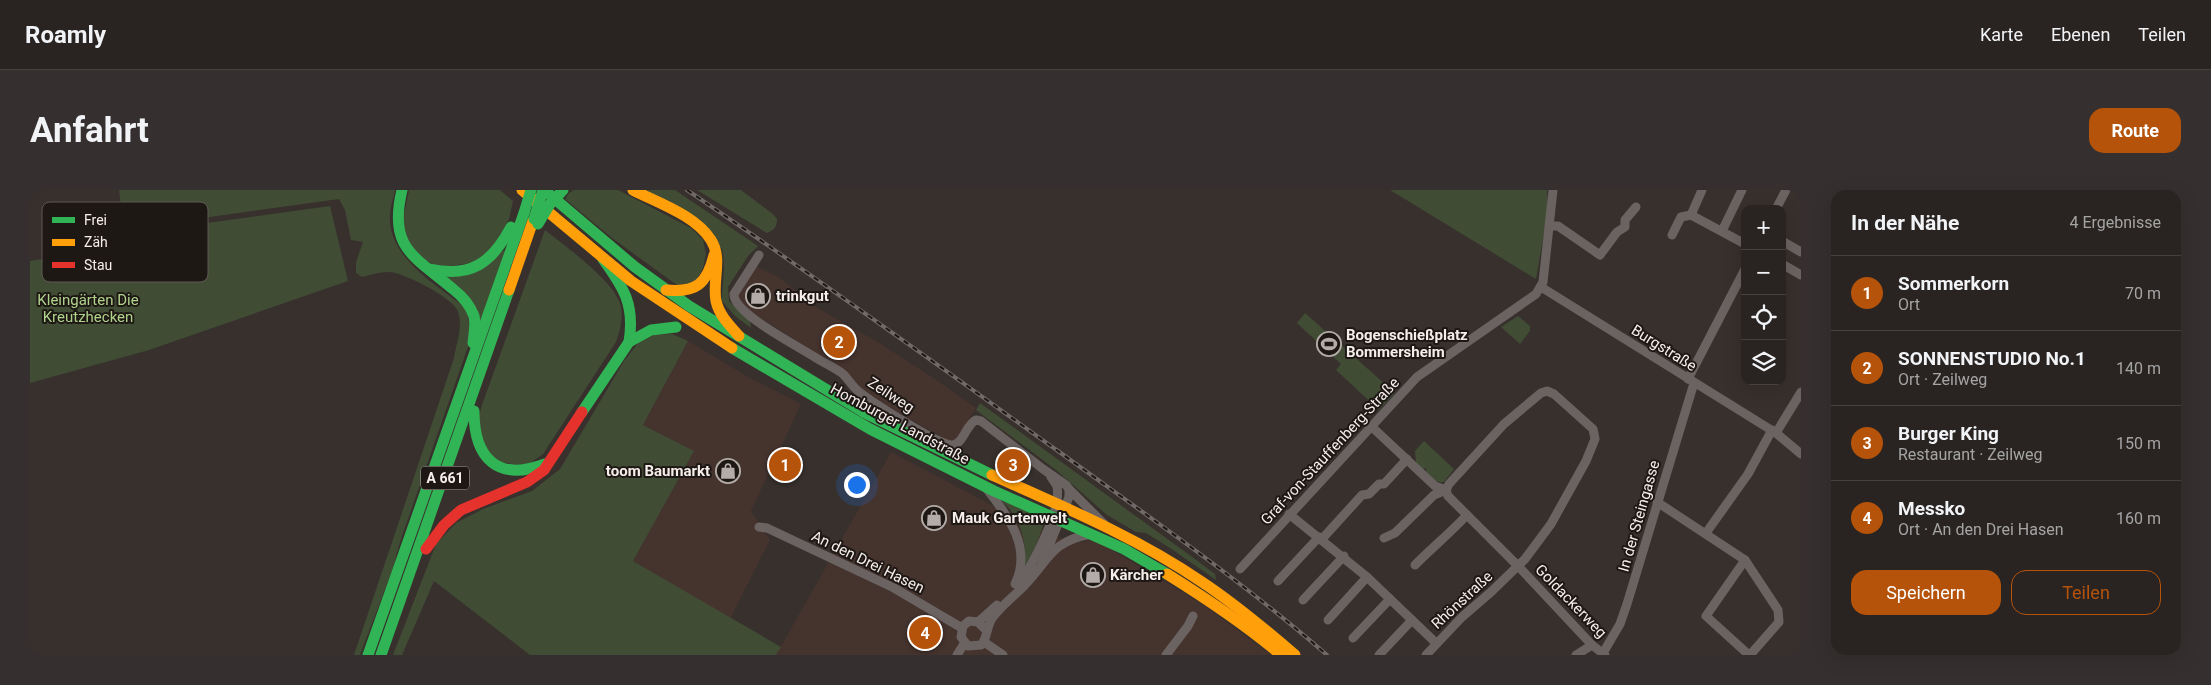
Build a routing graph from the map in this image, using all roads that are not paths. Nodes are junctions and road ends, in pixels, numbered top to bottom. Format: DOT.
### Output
graph roads {
  1 [pos="402,190"];
  2 [pos="522,190"];
  3 [pos="531,190"];
  4 [pos="544,190"];
  5 [pos="563,190"];
  6 [pos="633,190"];
  7 [pos="1553,190"];
  8 [pos="1704,190"];
  9 [pos="1742,190"];
  10 [pos="1786,190"];
  11 [pos="1778,205"];
  12 [pos="1636,207"];
  13 [pos="522,211"];
  14 [pos="1690,215"];
  15 [pos="536,222"];
  16 [pos="1550,226"];
  17 [pos="1722,231"];
  18 [pos="1672,235"];
  19 [pos="1741,242"];
  20 [pos="1786,243"];
  21 [pos="713,246"];
  22 [pos="1801,252"];
  23 [pos="759,255"];
  24 [pos="603,258"];
  25 [pos="423,266"];
  26 [pos="1786,266"];
  27 [pos="1801,275"];
  28 [pos="1741,277"];
  29 [pos="1541,287"];
  30 [pos="666,290"];
  31 [pos="739,336"];
  32 [pos="720,341"];
  33 [pos="629,342"];
  34 [pos="470,370"];
  35 [pos="1691,381"];
  36 [pos="478,382"];
  37 [pos="1801,392"];
  38 [pos="1372,427"];
  39 [pos="1774,431"];
  40 [pos="1801,454"];
  41 [pos="554,456"];
  42 [pos="1407,459"];
  43 [pos="1050,474"];
  44 [pos="984,486"];
  45 [pos="1069,489"];
  46 [pos="1446,490"];
  47 [pos="1657,502"];
  48 [pos="1058,512"];
  49 [pos="1290,514"];
  50 [pos="1466,515"];
  51 [pos="759,527"];
  52 [pos="1109,529"];
  53 [pos="1706,533"];
  54 [pos="1092,534"];
  55 [pos="1321,538"];
  56 [pos="1384,538"];
  57 [pos="1344,556"];
  58 [pos="1744,560"];
  59 [pos="1042,563"];
  60 [pos="1415,565"];
  61 [pos="1518,566"];
  62 [pos="1240,569"];
  63 [pos="410,574"];
  64 [pos="1367,577"];
  65 [pos="1278,581"];
  66 [pos="1012,590"];
  67 [pos="1390,598"];
  68 [pos="1303,600"];
  69 [pos="1193,616"];
  70 [pos="1328,620"];
  71 [pos="1412,620"];
  72 [pos="978,622"];
  73 [pos="962,628"];
  74 [pos="986,630"];
  75 [pos="1353,638"];
  76 [pos="984,642"];
  77 [pos="1436,643"];
  78 [pos="964,644"];
  79 [pos="1592,646"];
  80 [pos="1604,654"];
  81 [pos="368,655"];
  82 [pos="381,655"];
  83 [pos="956,655"];
  84 [pos="1003,655"];
  85 [pos="1167,655"];
  86 [pos="1281,655"];
  87 [pos="1294,655"];
  88 [pos="1380,655"];
  89 [pos="1426,655"];
  90 [pos="1576,655"];
  91 [pos="1750,655"];
  1 -- 25 [label="main road"];
  2 -- 24 [label="main road, Homburger Landstraße"];
  3 -- 13 [label="main road, bridge"];
  4 -- 15 [label="main road, A 661, bridge"];
  4 -- 30 [label="main road, Homburger Landstraße"];
  5 -- 15 [label="main road, bridge"];
  6 -- 21 [label="main road"];
  7 -- 16 [label="street"];
  8 -- 14 [label="street"];
  9 -- 17 [label="street"];
  10 -- 11 [label="street"];
  12 -- 16 [label="street"];
  13 -- 25 [label="main road"];
  13 -- 34 [label="main road, A 661"];
  14 -- 17 [label="street"];
  14 -- 18 [label="street"];
  15 -- 36 [label="main road, A 661"];
  16 -- 29 [label="street"];
  17 -- 19 [label="street"];
  20 -- 22 [label="street"];
  21 -- 30 [label="main road"];
  21 -- 31 [label="main road"];
  23 -- 43 [label="street, Zeilweg"];
  24 -- 32 [label="main road, Homburger Landstraße"];
  24 -- 33 [label="main road"];
  25 -- 34 [label="main road"];
  26 -- 27 [label="street"];
  28 -- 35 [label="street, In der Steingasse"];
  29 -- 35 [label="street, Burgstraße"];
  29 -- 38 [label="street, Graf-von-Stauffenberg-Straße"];
  30 -- 31 [label="main road, Homburger Landstraße"];
  31 -- 48 [label="main road, Homburger Landstraße"];
  32 -- 33 [label="main road"];
  32 -- 44 [label="main road, Homburger Landstraße"];
  33 -- 41 [label="main road"];
  34 -- 81 [label="main road, A 661"];
  35 -- 39 [label="street, Burgstraße"];
  35 -- 47 [label="street, In der Steingasse"];
  36 -- 41 [label="main road"];
  36 -- 63 [label="main road, A 661"];
  37 -- 39 [label="street"];
  38 -- 42 [label="street"];
  38 -- 49 [label="street, Graf-von-Stauffenberg-Straße"];
  39 -- 40 [label="street, Burgstraße"];
  39 -- 53 [label="street"];
  41 -- 63 [label="main road, A 661"];
  42 -- 46 [label="street"];
  42 -- 55 [label="street"];
  43 -- 45 [label="street, Zeilweg"];
  43 -- 48 [label="street"];
  44 -- 48 [label="main road, Homburger Landstraße"];
  44 -- 66 [label="street"];
  45 -- 48 [label="street"];
  45 -- 52 [label="street, Zeilweg"];
  46 -- 50 [label="street, Goldackerweg"];
  46 -- 56 [label="street, Rhönstraße"];
  46 -- 61 [label="street, Rhönstraße"];
  47 -- 53 [label="street"];
  47 -- 80 [label="street, In der Steingasse"];
  48 -- 52 [label="main road, Homburger Landstraße"];
  48 -- 54 [label="main road, Homburger Landstraße"];
  48 -- 59 [label="street"];
  48 -- 66 [label="street"];
  49 -- 55 [label="street"];
  49 -- 62 [label="street, Graf-von-Stauffenberg-Straße"];
  50 -- 60 [label="street"];
  50 -- 61 [label="street, Goldackerweg"];
  51 -- 73 [label="street, An den Drei Hasen"];
  52 -- 87 [label="main road, Homburger Landstraße"];
  53 -- 58 [label="street"];
  54 -- 59 [label="street"];
  54 -- 86 [label="main road, Homburger Landstraße"];
  55 -- 57 [label="street"];
  55 -- 65 [label="street"];
  57 -- 64 [label="street"];
  57 -- 68 [label="street"];
  58 -- 91 [label="street"];
  58 -- 91 [label="street"];
  59 -- 74 [label="street"];
  61 -- 77 [label="street, Rhönstraße"];
  61 -- 79 [label="street, Goldackerweg"];
  63 -- 82 [label="main road, A 661"];
  64 -- 67 [label="street"];
  64 -- 70 [label="street"];
  66 -- 72 [label="street"];
  67 -- 71 [label="street"];
  67 -- 75 [label="street"];
  69 -- 85 [label="street"];
  71 -- 77 [label="street"];
  71 -- 88 [label="street"];
  72 -- 73 [label="street"];
  72 -- 74 [label="street"];
  73 -- 78 [label="street"];
  74 -- 76 [label="street"];
  76 -- 78 [label="street"];
  76 -- 84 [label="street"];
  77 -- 89 [label="street, Rhönstraße"];
  78 -- 83 [label="street"];
  79 -- 80 [label="street, Goldackerweg"];
  79 -- 90 [label="street"];
}
